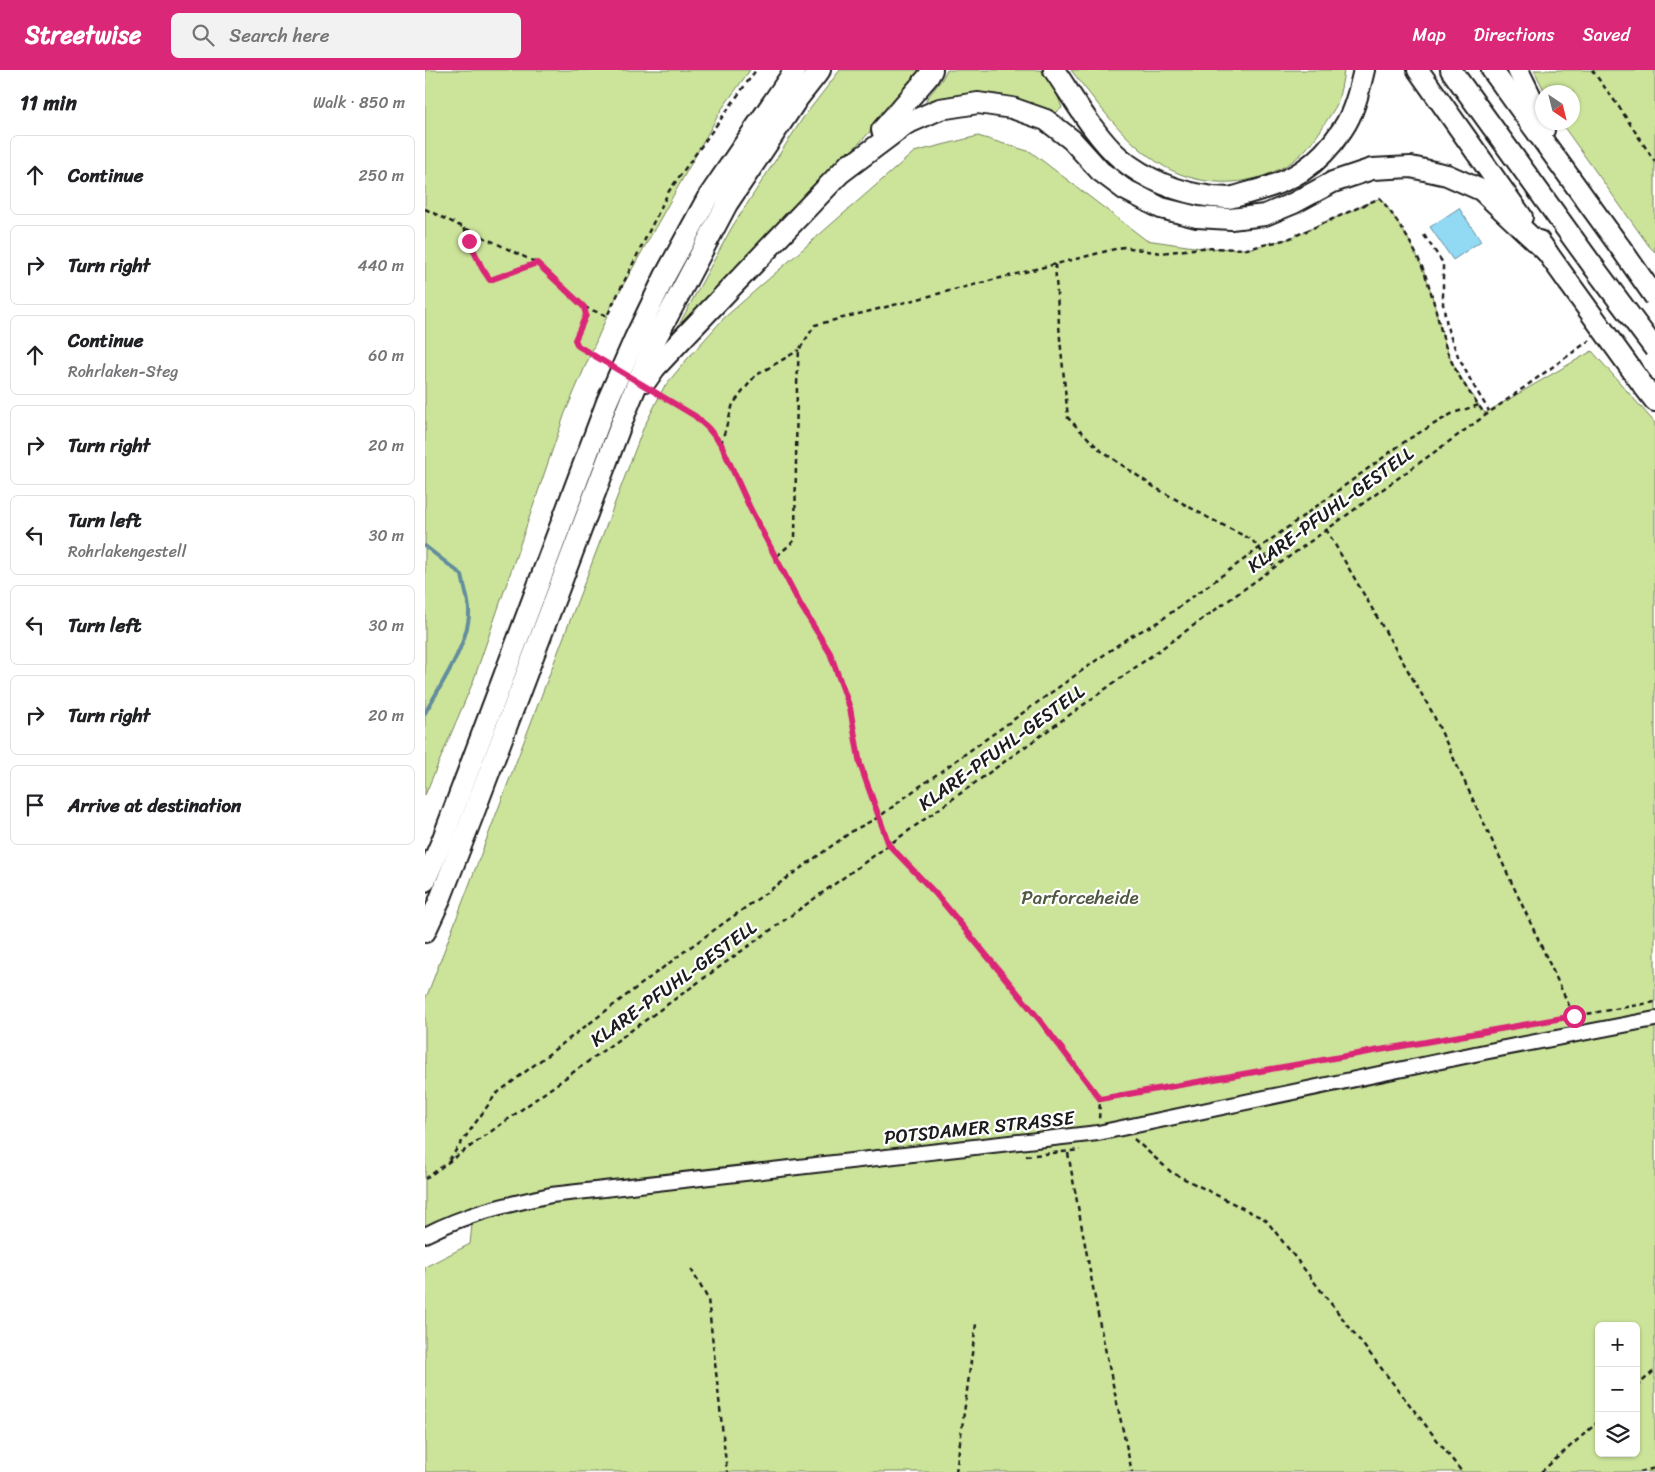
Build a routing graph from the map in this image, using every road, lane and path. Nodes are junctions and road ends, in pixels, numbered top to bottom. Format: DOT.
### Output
graph roads {
  1 [pos="756,70"];
  2 [pos="820,70"];
  3 [pos="932,70"];
  4 [pos="1054,70"];
  5 [pos="1364,70"];
  6 [pos="1418,70"];
  7 [pos="1451,70"];
  8 [pos="1492,70"];
  9 [pos="1518,70"];
  10 [pos="1592,70"];
  11 [pos="790,75"];
  12 [pos="1552,153"];
  13 [pos="1655,162"];
  14 [pos="842,172"];
  15 [pos="425,209"];
  16 [pos="463,227"];
  17 [pos="1424,235"];
  18 [pos="1547,252"];
  19 [pos="537,263"];
  20 [pos="1055,264"];
  21 [pos="1655,297"];
  22 [pos="584,307"];
  23 [pos="1594,337"];
  24 [pos="1655,349"];
  25 [pos="799,350"];
  26 [pos="1655,401"];
  27 [pos="1479,406"];
  28 [pos="626,411"];
  29 [pos="1489,411"];
  30 [pos="1485,414"];
  31 [pos="721,444"];
  32 [pos="1326,529"];
  33 [pos="1257,549"];
  34 [pos="777,557"];
  35 [pos="1274,566"];
  36 [pos="879,817"];
  37 [pos="889,845"];
  38 [pos="425,881"];
  39 [pos="425,932"];
  40 [pos="1655,1002"];
  41 [pos="1574,1016"];
  42 [pos="1655,1019"];
  43 [pos="1100,1099"];
  44 [pos="1098,1133"];
  45 [pos="1134,1139"];
  46 [pos="1068,1152"];
  47 [pos="447,1162"];
  48 [pos="425,1179"];
  49 [pos="425,1235"];
  50 [pos="691,1269"];
  51 [pos="976,1324"];
  52 [pos="1655,1370"];
  53 [pos="1640,1383"];
  54 [pos="1595,1424"];
  55 [pos="1655,1468"];
  56 [pos="727,1472"];
  57 [pos="957,1472"];
  58 [pos="1133,1472"];
  59 [pos="1462,1472"];
  60 [pos="1541,1472"];
  61 [pos="1640,1472"];
  1 -- 22 [label="path"];
  2 -- 28 [label="highway"];
  3 -- 14 [label="highway"];
  4 -- 5 [label="highway"];
  6 -- 18 [label="highway"];
  7 -- 24 [label="highway, bridge"];
  8 -- 12 [label="highway"];
  9 -- 12 [label="highway"];
  10 -- 13 [label="path"];
  11 -- 38 [label="highway"];
  12 -- 21 [label="highway, bridge"];
  14 -- 18 [label="highway"];
  14 -- 28 [label="highway"];
  15 -- 16 [label="path"];
  16 -- 19 [label="path"];
  16 -- 19 [label="path"];
  17 -- 29 [label="path"];
  18 -- 26 [label="highway, bridge"];
  19 -- 22 [label="path"];
  20 -- 25 [label="path"];
  20 -- 27 [label="path"];
  20 -- 33 [label="path"];
  22 -- 31 [label="path, bridge"];
  23 -- 29 [label="path, KLARE-PFUHL-GESTELL"];
  25 -- 31 [label="path"];
  25 -- 34 [label="path"];
  27 -- 30 [label="path"];
  27 -- 33 [label="path"];
  28 -- 39 [label="highway"];
  29 -- 30 [label="path, KLARE-PFUHL-GESTELL"];
  30 -- 32 [label="path, KLARE-PFUHL-GESTELL"];
  31 -- 34 [label="path"];
  32 -- 35 [label="path, KLARE-PFUHL-GESTELL"];
  32 -- 41 [label="path"];
  33 -- 35 [label="path"];
  33 -- 36 [label="path"];
  34 -- 36 [label="path"];
  35 -- 37 [label="path, KLARE-PFUHL-GESTELL"];
  36 -- 37 [label="path"];
  36 -- 47 [label="path"];
  37 -- 43 [label="path"];
  37 -- 47 [label="path, KLARE-PFUHL-GESTELL"];
  40 -- 41 [label="path"];
  41 -- 43 [label="path"];
  42 -- 44 [label="street, POTSDAMER STRASSE"];
  43 -- 44 [label="path"];
  44 -- 49 [label="street, POTSDAMER STRASSE"];
  45 -- 59 [label="path"];
  46 -- 58 [label="path"];
  47 -- 48 [label="path, KLARE-PFUHL-GESTELL"];
  50 -- 56 [label="path"];
  51 -- 57 [label="path"];
  52 -- 53 [label="path"];
  54 -- 60 [label="path"];
  55 -- 61 [label="path"];
}
